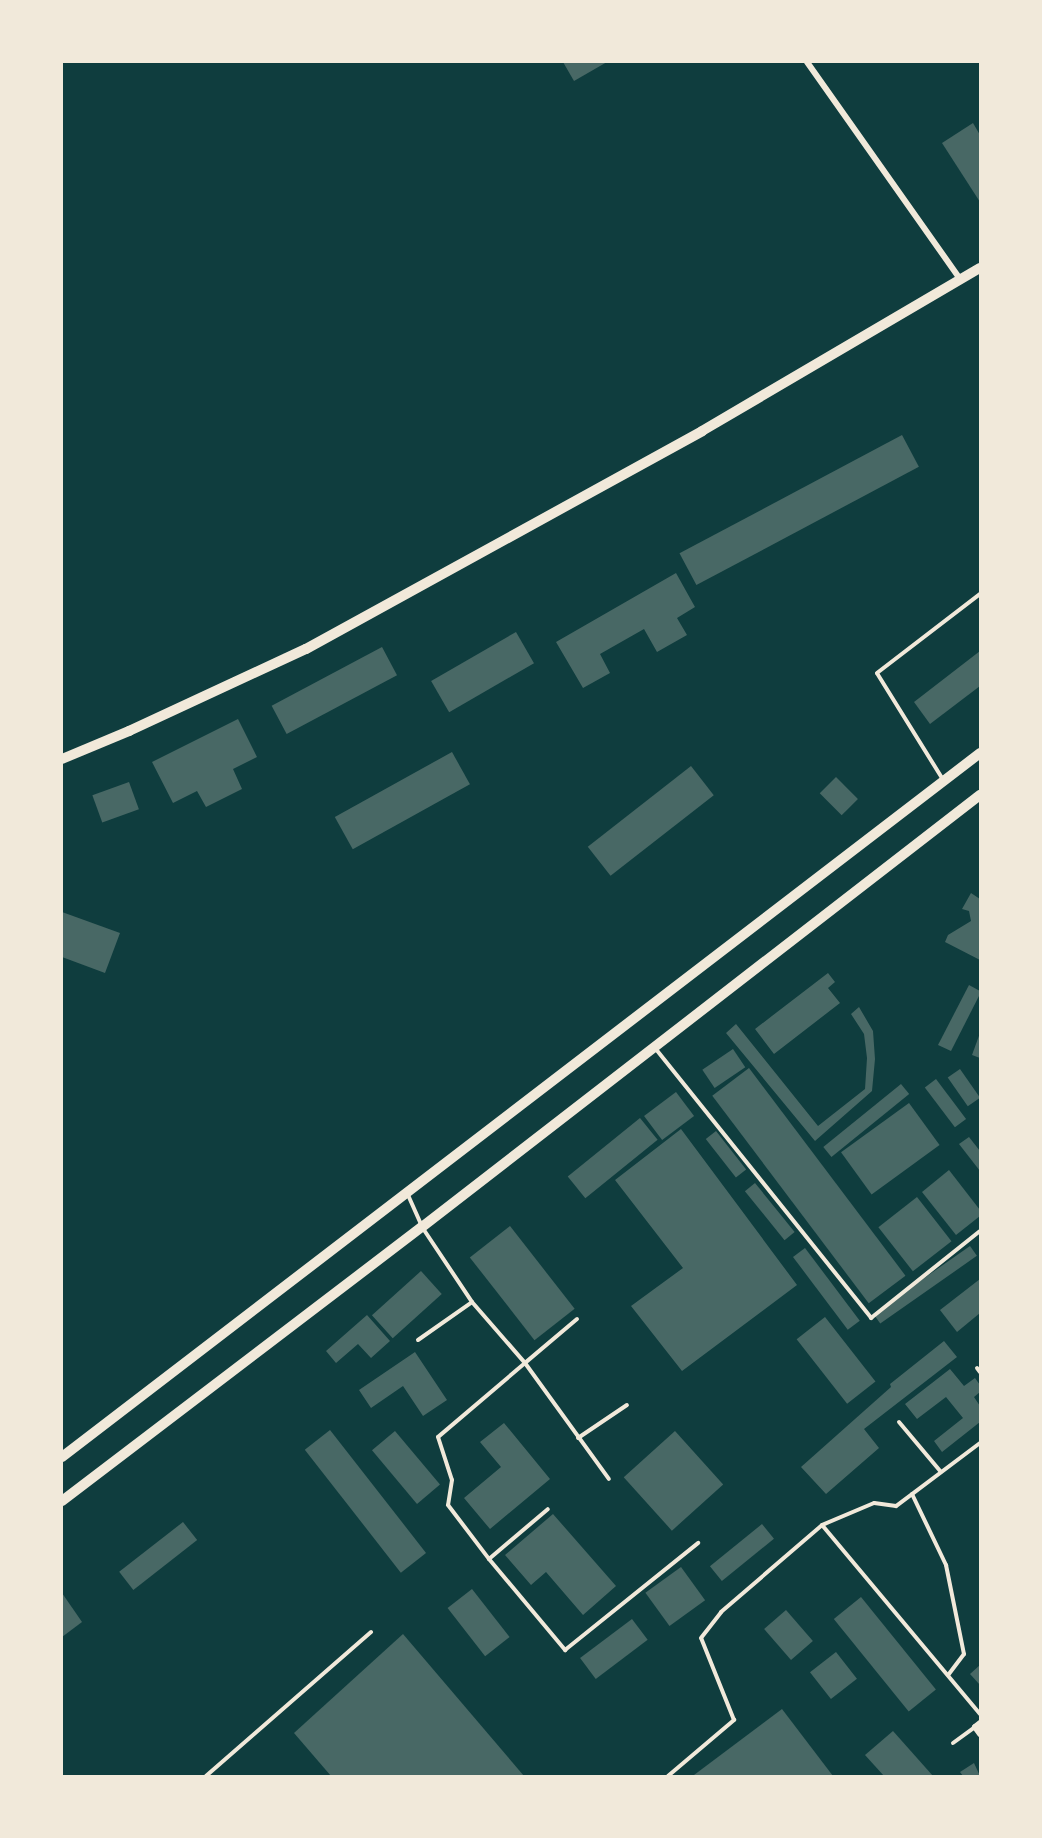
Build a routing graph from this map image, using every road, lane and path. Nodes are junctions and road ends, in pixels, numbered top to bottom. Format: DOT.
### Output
graph roads {
  1 [pos="807,62"];
  2 [pos="981,268"];
  3 [pos="961,280"];
  4 [pos="981,594"];
  5 [pos="981,753"];
  6 [pos="62,759"];
  7 [pos="945,781"];
  8 [pos="981,795"];
  9 [pos="654,1048"];
  10 [pos="407,1194"];
  11 [pos="422,1227"];
  12 [pos="981,1231"];
  13 [pos="472,1302"];
  14 [pos="577,1319"];
  15 [pos="418,1340"];
  16 [pos="525,1363"];
  17 [pos="977,1368"];
  18 [pos="981,1372"];
  19 [pos="627,1406"];
  20 [pos="899,1422"];
  21 [pos="578,1438"];
  22 [pos="981,1443"];
  23 [pos="62,1457"];
  24 [pos="941,1472"];
  25 [pos="609,1479"];
  26 [pos="912,1494"];
  27 [pos="62,1501"];
  28 [pos="548,1509"];
  29 [pos="822,1526"];
  30 [pos="698,1544"];
  31 [pos="489,1559"];
  32 [pos="371,1632"];
  33 [pos="948,1675"];
  34 [pos="981,1714"];
  35 [pos="978,1725"];
  36 [pos="981,1734"];
  37 [pos="953,1743"];
  38 [pos="206,1776"];
  39 [pos="668,1776"];
  1 -- 3 [label="street"];
  2 -- 3 [label="street"];
  3 -- 6 [label="street"];
  4 -- 7 [label="lane"];
  5 -- 7 [label="street"];
  7 -- 10 [label="street"];
  8 -- 9 [label="street"];
  9 -- 11 [label="street"];
  9 -- 12 [label="lane"];
  10 -- 11 [label="lane"];
  10 -- 23 [label="street"];
  11 -- 13 [label="lane"];
  11 -- 27 [label="street"];
  13 -- 15 [label="lane"];
  13 -- 16 [label="lane"];
  14 -- 16 [label="lane"];
  16 -- 21 [label="lane"];
  16 -- 31 [label="lane"];
  17 -- 18 [label="lane"];
  19 -- 21 [label="lane"];
  20 -- 24 [label="lane"];
  21 -- 25 [label="lane"];
  22 -- 24 [label="lane"];
  24 -- 26 [label="lane"];
  26 -- 29 [label="lane"];
  26 -- 33 [label="lane"];
  28 -- 31 [label="lane"];
  29 -- 33 [label="lane"];
  29 -- 39 [label="lane"];
  30 -- 31 [label="lane"];
  32 -- 38 [label="lane"];
  33 -- 34 [label="lane"];
  35 -- 36 [label="street"];
  35 -- 37 [label="lane"];
}
